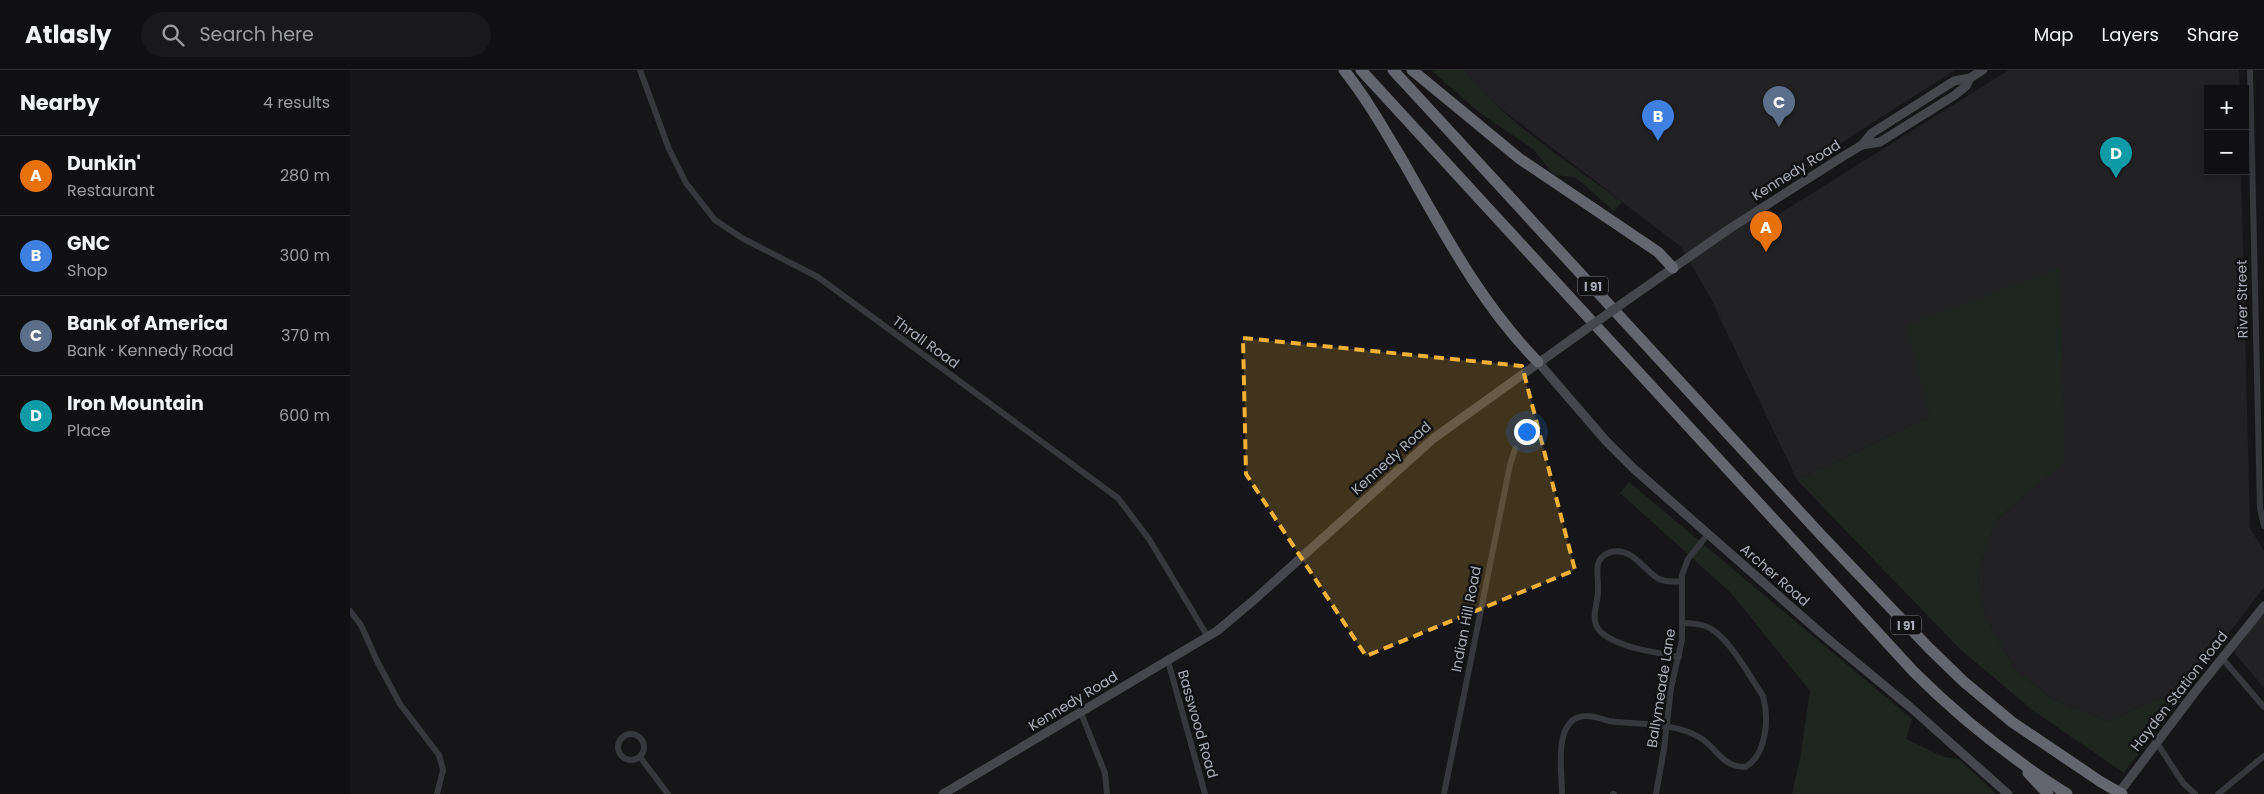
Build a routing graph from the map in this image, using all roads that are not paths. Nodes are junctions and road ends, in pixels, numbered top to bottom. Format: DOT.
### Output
graph roads {
  1 [pos="640,70"];
  2 [pos="1344,70"];
  3 [pos="1360,70"];
  4 [pos="1393,70"];
  5 [pos="1412,70"];
  6 [pos="1983,70"];
  7 [pos="2250,70"];
  8 [pos="1673,268"];
  9 [pos="1538,362"];
  10 [pos="1515,449"];
  11 [pos="2264,526"];
  12 [pos="1708,534"];
  13 [pos="1682,582"];
  14 [pos="2264,606"];
  15 [pos="350,611"];
  16 [pos="1683,623"];
  17 [pos="1208,637"];
  18 [pos="1679,657"];
  19 [pos="2222,658"];
  20 [pos="1168,661"];
  21 [pos="2264,707"];
  22 [pos="1081,713"];
  23 [pos="1666,727"];
  24 [pos="2156,742"];
  25 [pos="2264,756"];
  26 [pos="640,757"];
  27 [pos="2021,763"];
  28 [pos="437,794"];
  29 [pos="668,794"];
  30 [pos="943,794"];
  31 [pos="1107,794"];
  32 [pos="1205,794"];
  33 [pos="1444,794"];
  34 [pos="1562,794"];
  35 [pos="1656,794"];
  36 [pos="2008,794"];
  37 [pos="2048,794"];
  38 [pos="2067,794"];
  39 [pos="2118,794"];
  40 [pos="2122,794"];
  41 [pos="2194,794"];
  42 [pos="2218,794"];
  1 -- 17 [label="street, Thrall Road"];
  2 -- 9 [label="highway"];
  3 -- 27 [label="highway, I 91"];
  4 -- 40 [label="highway, I 91, bridge"];
  5 -- 8 [label="highway"];
  6 -- 8 [label="street, Kennedy Road"];
  7 -- 11 [label="street, River Street"];
  8 -- 9 [label="street, Kennedy Road, bridge"];
  9 -- 12 [label="street, Archer Road"];
  9 -- 17 [label="street, Kennedy Road"];
  10 -- 33 [label="street, Indian Hill Road"];
  12 -- 13 [label="street, Ballymeade Lane"];
  12 -- 36 [label="street, Archer Road"];
  13 -- 16 [label="street, Ballymeade Lane"];
  13 -- 18 [label="street"];
  14 -- 19 [label="street, Hayden Station Road"];
  15 -- 28 [label="street"];
  16 -- 18 [label="street, Ballymeade Lane"];
  16 -- 23 [label="street"];
  17 -- 20 [label="street, Kennedy Road"];
  18 -- 23 [label="street, Ballymeade Lane"];
  19 -- 21 [label="street"];
  19 -- 24 [label="street, Hayden Station Road"];
  20 -- 22 [label="street, Kennedy Road"];
  20 -- 32 [label="street, Basswood Road"];
  22 -- 30 [label="street, Kennedy Road"];
  22 -- 31 [label="street"];
  23 -- 34 [label="street"];
  23 -- 35 [label="street, Ballymeade Lane"];
  24 -- 39 [label="street, Hayden Station Road"];
  24 -- 41 [label="street"];
  25 -- 42 [label="street"];
  26 -- 26 [label="street"];
  26 -- 29 [label="street"];
  27 -- 37 [label="highway"];
  27 -- 38 [label="highway, I 91"];
}
